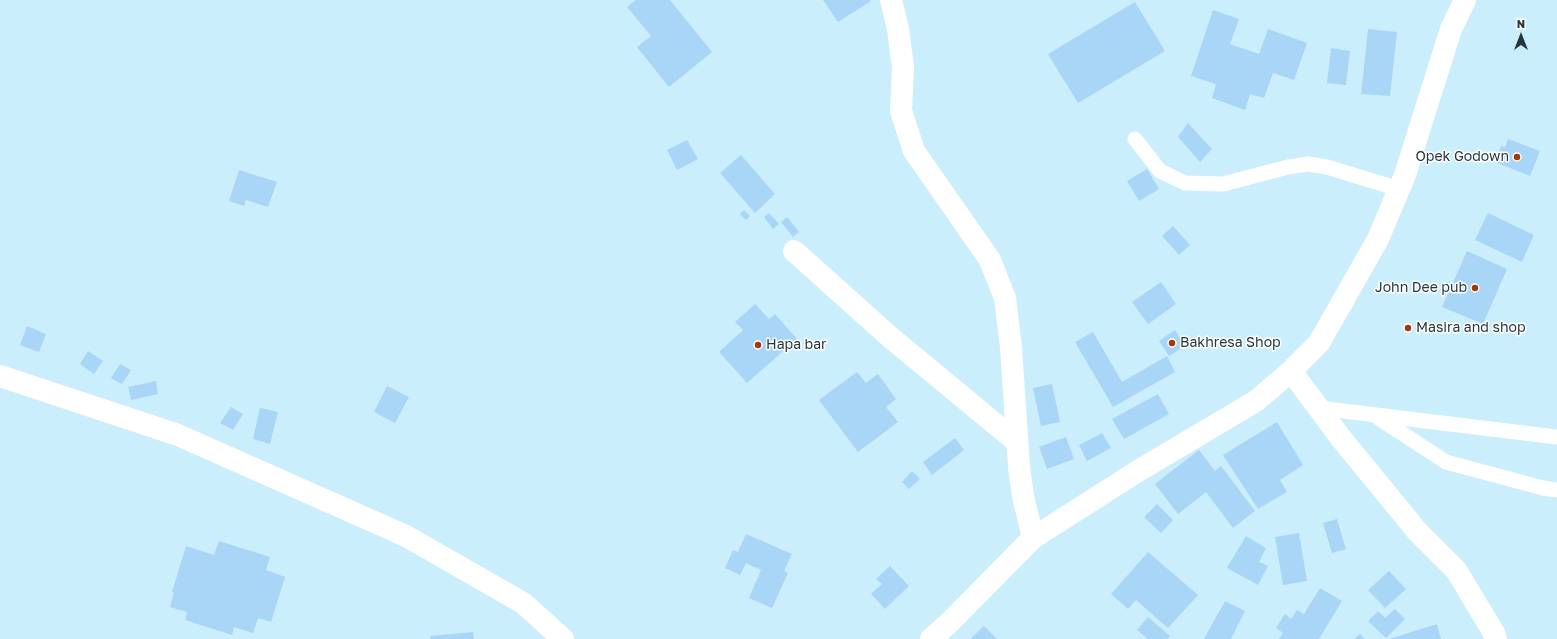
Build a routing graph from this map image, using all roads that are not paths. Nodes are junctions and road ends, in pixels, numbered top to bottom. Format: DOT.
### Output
graph roads {
  1 [pos="891,0"];
  2 [pos="1465,0"];
  3 [pos="1135,139"];
  4 [pos="1399,189"];
  5 [pos="794,251"];
  6 [pos="1290,371"];
  7 [pos="0,376"];
  8 [pos="1319,408"];
  9 [pos="1373,414"];
  10 [pos="1557,437"];
  11 [pos="1017,442"];
  12 [pos="1557,490"];
  13 [pos="1033,538"];
  14 [pos="563,639"];
  15 [pos="931,639"];
  16 [pos="1496,639"];
  1 -- 11 [label="street"];
  2 -- 4 [label="street"];
  3 -- 4 [label="lane"];
  4 -- 6 [label="street"];
  5 -- 11 [label="street"];
  6 -- 8 [label="street"];
  6 -- 13 [label="street"];
  7 -- 14 [label="street"];
  8 -- 9 [label="lane"];
  8 -- 16 [label="street"];
  9 -- 10 [label="lane"];
  9 -- 12 [label="lane"];
  11 -- 13 [label="street"];
  13 -- 15 [label="street"];
}
